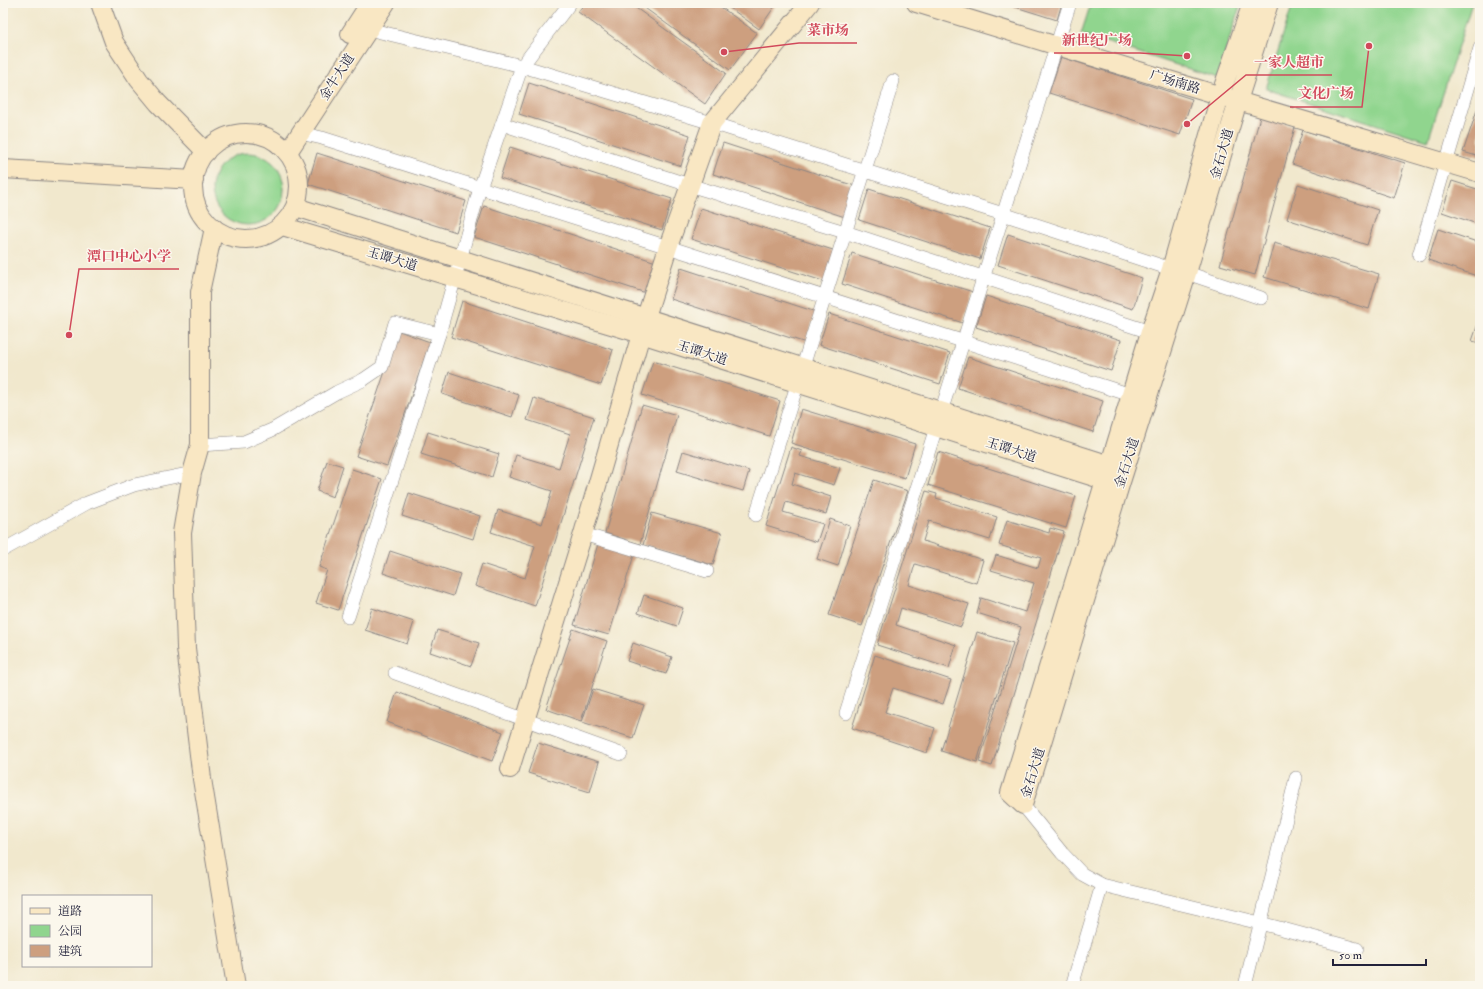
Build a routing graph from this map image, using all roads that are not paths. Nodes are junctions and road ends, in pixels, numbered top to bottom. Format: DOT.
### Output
graph roads {
  1 [pos="100,3"];
  2 [pos="370,3"];
  3 [pos="386,3"];
  4 [pos="570,3"];
  5 [pos="810,3"];
  6 [pos="916,3"];
  7 [pos="1070,3"];
  8 [pos="1252,3"];
  9 [pos="1269,3"];
  10 [pos="368,28"];
  11 [pos="1480,48"];
  12 [pos="522,66"];
  13 [pos="893,81"];
  14 [pos="1220,96"];
  15 [pos="1238,101"];
  16 [pos="712,123"];
  17 [pos="502,124"];
  18 [pos="300,133"];
  19 [pos="283,148"];
  20 [pos="206,152"];
  21 [pos="1446,163"];
  22 [pos="3,169"];
  23 [pos="865,171"];
  24 [pos="1480,173"];
  25 [pos="194,180"];
  26 [pos="689,185"];
  27 [pos="480,188"];
  28 [pos="296,207"];
  29 [pos="1003,214"];
  30 [pos="282,226"];
  31 [pos="214,228"];
  32 [pos="846,232"];
  33 [pos="668,247"];
  34 [pos="1419,255"];
  35 [pos="460,259"];
  36 [pos="1179,271"];
  37 [pos="983,276"];
  38 [pos="455,278"];
  39 [pos="825,297"];
  40 [pos="1261,298"];
  41 [pos="644,326"];
  42 [pos="1150,332"];
  43 [pos="439,334"];
  44 [pos="963,340"];
  45 [pos="800,376"];
  46 [pos="1131,395"];
  47 [pos="939,418"];
  48 [pos="200,445"];
  49 [pos="192,473"];
  50 [pos="1115,475"];
  51 [pos="756,515"];
  52 [pos="583,534"];
  53 [pos="3,550"];
  54 [pos="707,570"];
  55 [pos="348,617"];
  56 [pos="395,673"];
  57 [pos="846,713"];
  58 [pos="525,720"];
  59 [pos="621,754"];
  60 [pos="510,769"];
  61 [pos="1296,778"];
  62 [pos="1023,805"];
  63 [pos="1102,885"];
  64 [pos="1260,923"];
  65 [pos="1357,949"];
  66 [pos="236,986"];
  67 [pos="1072,986"];
  68 [pos="1245,986"];
  1 -- 20 [label="main road"];
  2 -- 19 [label="main road, 金牛大道"];
  3 -- 10 [label="main road, 金牛大道"];
  4 -- 12 [label="street"];
  5 -- 16 [label="main road"];
  6 -- 14 [label="main road, 广场南路"];
  7 -- 29 [label="street"];
  8 -- 14 [label="main road, 金石大道"];
  9 -- 15 [label="main road, 金石大道"];
  10 -- 12 [label="street"];
  10 -- 18 [label="main road, 金牛大道"];
  11 -- 21 [label="street"];
  12 -- 16 [label="street"];
  12 -- 17 [label="street"];
  13 -- 23 [label="street"];
  14 -- 15 [label="main road, 广场南路"];
  14 -- 36 [label="main road, 金石大道"];
  15 -- 21 [label="main road, 广场南路"];
  15 -- 36 [label="main road, 金石大道"];
  16 -- 23 [label="street"];
  16 -- 26 [label="main road"];
  17 -- 26 [label="street"];
  17 -- 27 [label="street"];
  18 -- 19 [label="main road, 金牛大道"];
  18 -- 27 [label="street"];
  19 -- 20 [label="main road"];
  19 -- 28 [label="main road"];
  20 -- 25 [label="main road"];
  21 -- 24 [label="main road, 广场南路"];
  21 -- 34 [label="street"];
  22 -- 25 [label="main road"];
  23 -- 29 [label="street"];
  23 -- 32 [label="street"];
  25 -- 31 [label="main road"];
  26 -- 32 [label="street"];
  26 -- 33 [label="main road"];
  27 -- 33 [label="street"];
  27 -- 35 [label="street"];
  28 -- 30 [label="main road"];
  28 -- 35 [label="main road, 玉谭大道"];
  29 -- 36 [label="street"];
  29 -- 37 [label="street"];
  30 -- 31 [label="main road"];
  30 -- 38 [label="main road, 玉谭大道"];
  31 -- 48 [label="main road"];
  32 -- 37 [label="street"];
  32 -- 39 [label="street"];
  33 -- 39 [label="street"];
  33 -- 41 [label="main road"];
  35 -- 38 [label="street"];
  35 -- 41 [label="main road, 玉谭大道"];
  36 -- 40 [label="street"];
  36 -- 42 [label="main road, 金石大道"];
  36 -- 50 [label="main road, 金石大道"];
  37 -- 42 [label="street"];
  37 -- 44 [label="street"];
  38 -- 41 [label="main road, 玉谭大道"];
  38 -- 43 [label="street"];
  39 -- 44 [label="street"];
  39 -- 45 [label="street"];
  41 -- 45 [label="main road, 玉谭大道"];
  41 -- 52 [label="main road"];
  42 -- 46 [label="main road, 金石大道"];
  43 -- 48 [label="street"];
  43 -- 55 [label="street"];
  44 -- 46 [label="street"];
  44 -- 47 [label="street"];
  45 -- 47 [label="main road, 玉谭大道"];
  45 -- 51 [label="street"];
  46 -- 50 [label="main road, 金石大道"];
  47 -- 50 [label="main road, 玉谭大道"];
  47 -- 57 [label="street"];
  48 -- 49 [label="main road"];
  49 -- 53 [label="street"];
  49 -- 66 [label="main road"];
  50 -- 62 [label="main road, 金石大道"];
  52 -- 54 [label="street"];
  52 -- 58 [label="main road"];
  56 -- 58 [label="street"];
  58 -- 59 [label="street"];
  58 -- 60 [label="main road"];
  61 -- 64 [label="street"];
  62 -- 63 [label="street"];
  63 -- 64 [label="street"];
  63 -- 67 [label="street"];
  64 -- 65 [label="street"];
  64 -- 68 [label="street"];
}
